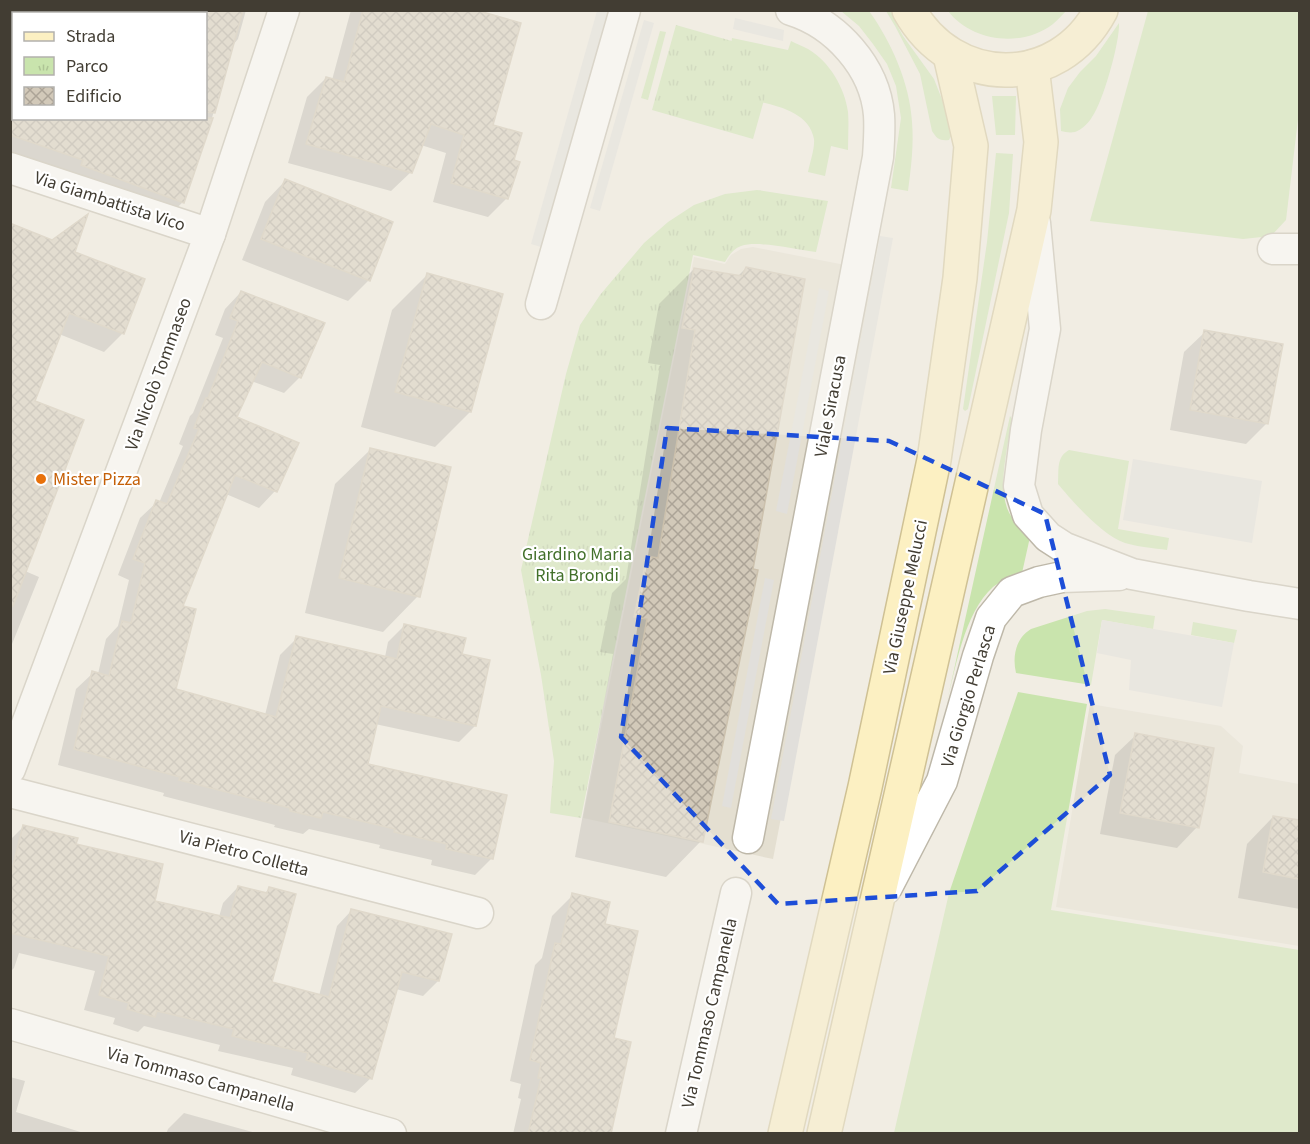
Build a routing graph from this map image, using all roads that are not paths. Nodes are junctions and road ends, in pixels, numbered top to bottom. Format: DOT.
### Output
graph roads {
  1 [pos="284,10"];
  2 [pos="625,10"];
  3 [pos="791,10"];
  4 [pos="909,10"];
  5 [pos="1101,10"];
  6 [pos="950,55"];
  7 [pos="1032,67"];
  8 [pos="10,168"];
  9 [pos="1034,210"];
  10 [pos="210,234"];
  11 [pos="541,303"];
  12 [pos="1132,574"];
  13 [pos="1299,604"];
  14 [pos="10,769"];
  15 [pos="10,792"];
  16 [pos="747,838"];
  17 [pos="736,893"];
  18 [pos="478,913"];
  19 [pos="874,913"];
  20 [pos="10,1024"];
  21 [pos="391,1134"];
  22 [pos="681,1134"];
  23 [pos="785,1134"];
  24 [pos="824,1134"];
  1 -- 10 [label="street, Via Nicolò Tommaseo"];
  2 -- 11 [label="street"];
  3 -- 16 [label="street, Viale Siracusa"];
  4 -- 6 [label="main road"];
  5 -- 7 [label="main road"];
  6 -- 7 [label="main road"];
  6 -- 23 [label="main road, Via Giuseppe Melucci"];
  7 -- 9 [label="main road"];
  8 -- 10 [label="street, Via Giambattista Vico"];
  9 -- 12 [label="street, Via Giorgio Perlasca"];
  9 -- 19 [label="main road"];
  10 -- 14 [label="street, Via Nicolò Tommaseo"];
  12 -- 13 [label="street, Via Giorgio Perlasca"];
  12 -- 19 [label="street, Via Giorgio Perlasca"];
  15 -- 18 [label="street, Via Pietro Colletta"];
  17 -- 22 [label="street, Via Tommaso Campanella"];
  19 -- 24 [label="main road"];
  20 -- 21 [label="street, Via Tommaso Campanella"];
}
